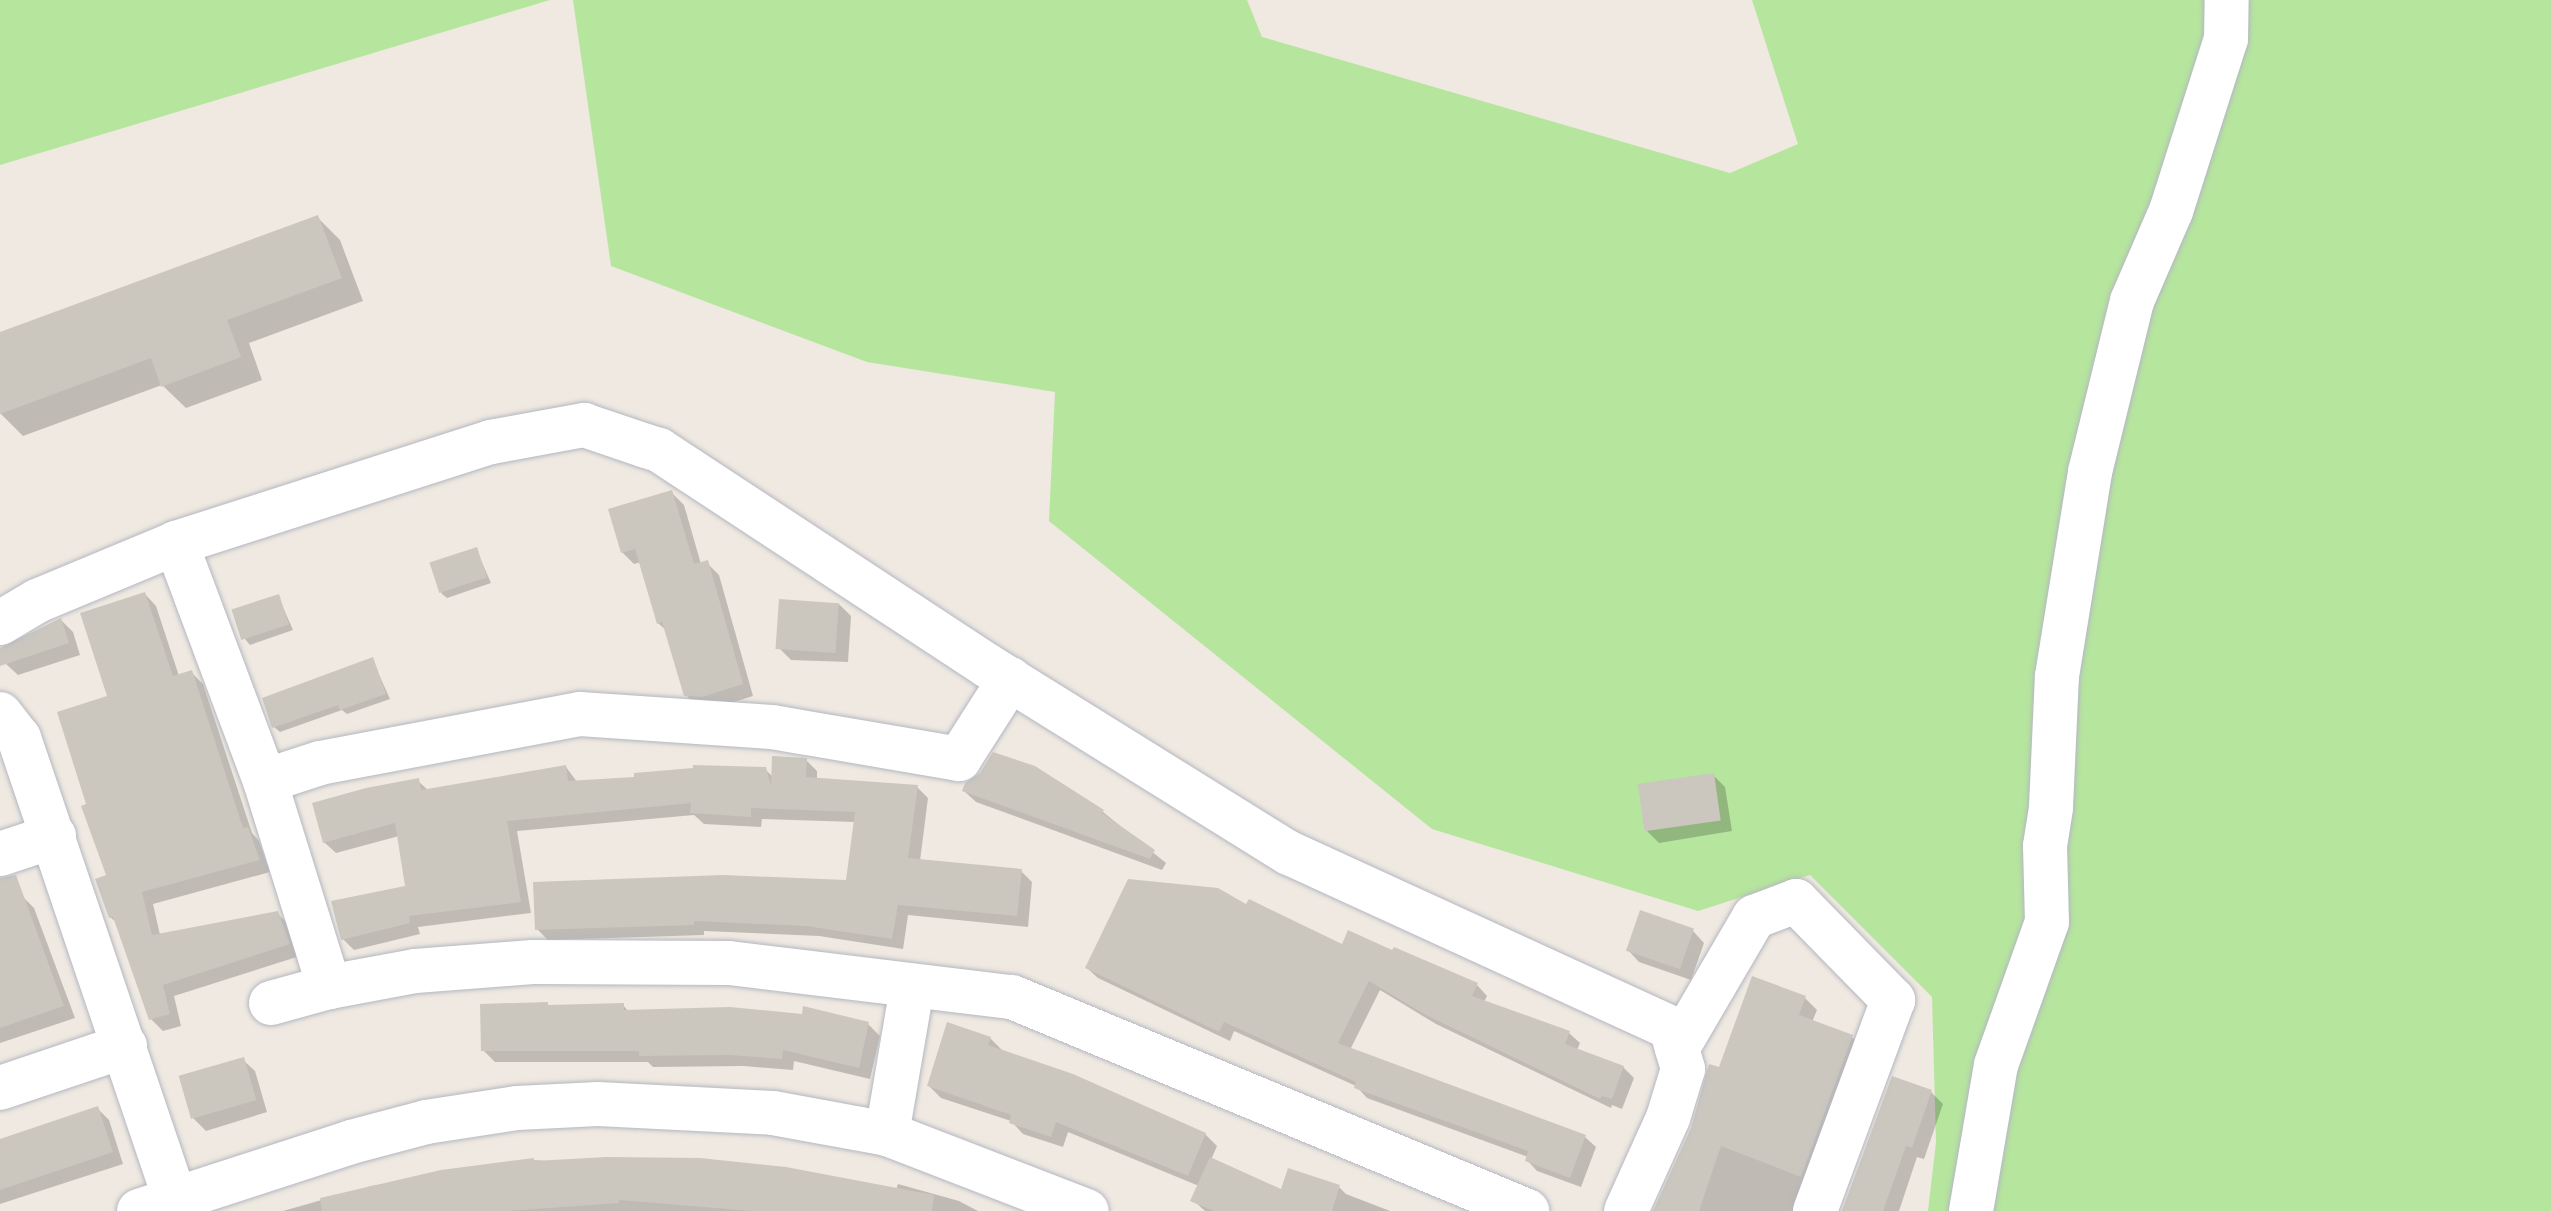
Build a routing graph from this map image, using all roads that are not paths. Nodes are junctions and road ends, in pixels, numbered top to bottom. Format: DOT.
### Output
graph roads {
  1 [pos="2227,0"];
  2 [pos="176,543"];
  3 [pos="0,623"];
  4 [pos="1010,679"];
  5 [pos="0,714"];
  6 [pos="265,781"];
  7 [pos="54,836"];
  8 [pos="0,854"];
  9 [pos="329,987"];
  10 [pos="912,988"];
  11 [pos="271,1003"];
  12 [pos="125,1046"];
  13 [pos="1677,1049"];
  14 [pos="0,1088"];
  15 [pos="887,1134"];
  16 [pos="164,1207"];
  17 [pos="1087,1211"];
  18 [pos="1527,1211"];
  19 [pos="1626,1211"];
  20 [pos="1815,1211"];
  21 [pos="1971,1211"];
  1 -- 21 [label="street"];
  2 -- 3 [label="street"];
  2 -- 4 [label="street"];
  2 -- 6 [label="street"];
  4 -- 6 [label="street"];
  4 -- 13 [label="street"];
  5 -- 7 [label="street"];
  6 -- 9 [label="street"];
  7 -- 8 [label="street"];
  7 -- 12 [label="street"];
  9 -- 10 [label="street"];
  9 -- 11 [label="street"];
  10 -- 15 [label="street"];
  10 -- 18 [label="street"];
  12 -- 14 [label="street"];
  12 -- 16 [label="street"];
  13 -- 19 [label="street"];
  13 -- 20 [label="street"];
  15 -- 16 [label="street"];
  15 -- 17 [label="street"];
}
